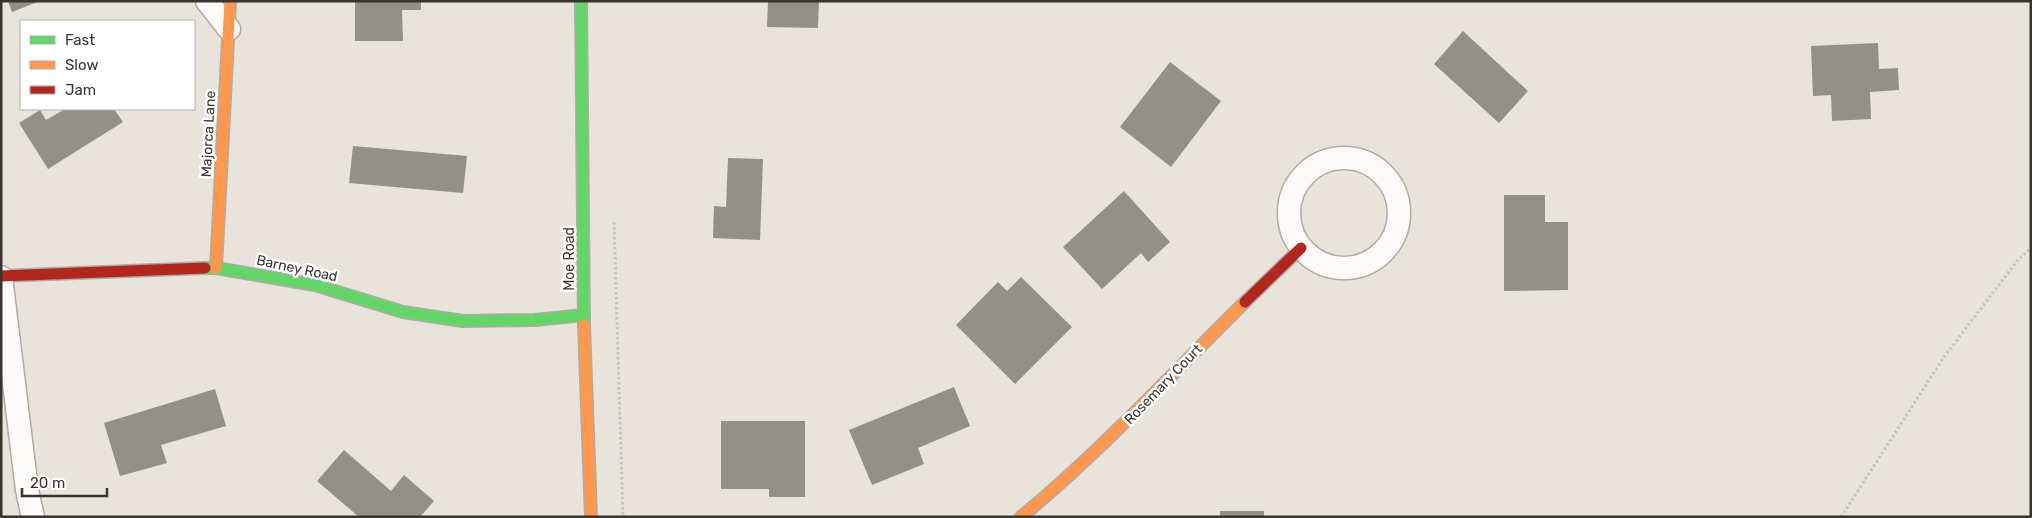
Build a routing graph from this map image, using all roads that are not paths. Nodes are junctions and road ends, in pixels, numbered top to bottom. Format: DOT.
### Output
graph roads {
  1 [pos="206,1"];
  2 [pos="230,1"];
  3 [pos="582,1"];
  4 [pos="229,28"];
  5 [pos="1301,248"];
  6 [pos="216,268"];
  7 [pos="1,277"];
  8 [pos="584,315"];
  9 [pos="33,517"];
  10 [pos="591,517"];
  11 [pos="1021,517"];
  1 -- 4 [label="street"];
  2 -- 4 [label="street, Majorca Lane"];
  3 -- 8 [label="street, Moe Road"];
  4 -- 6 [label="street, Majorca Lane"];
  5 -- 5 [label="street"];
  5 -- 11 [label="street, Rosemary Court"];
  6 -- 7 [label="street, Barney Road"];
  6 -- 8 [label="street, Barney Road"];
  7 -- 9 [label="street"];
  8 -- 10 [label="street, Moe Road"];
}
